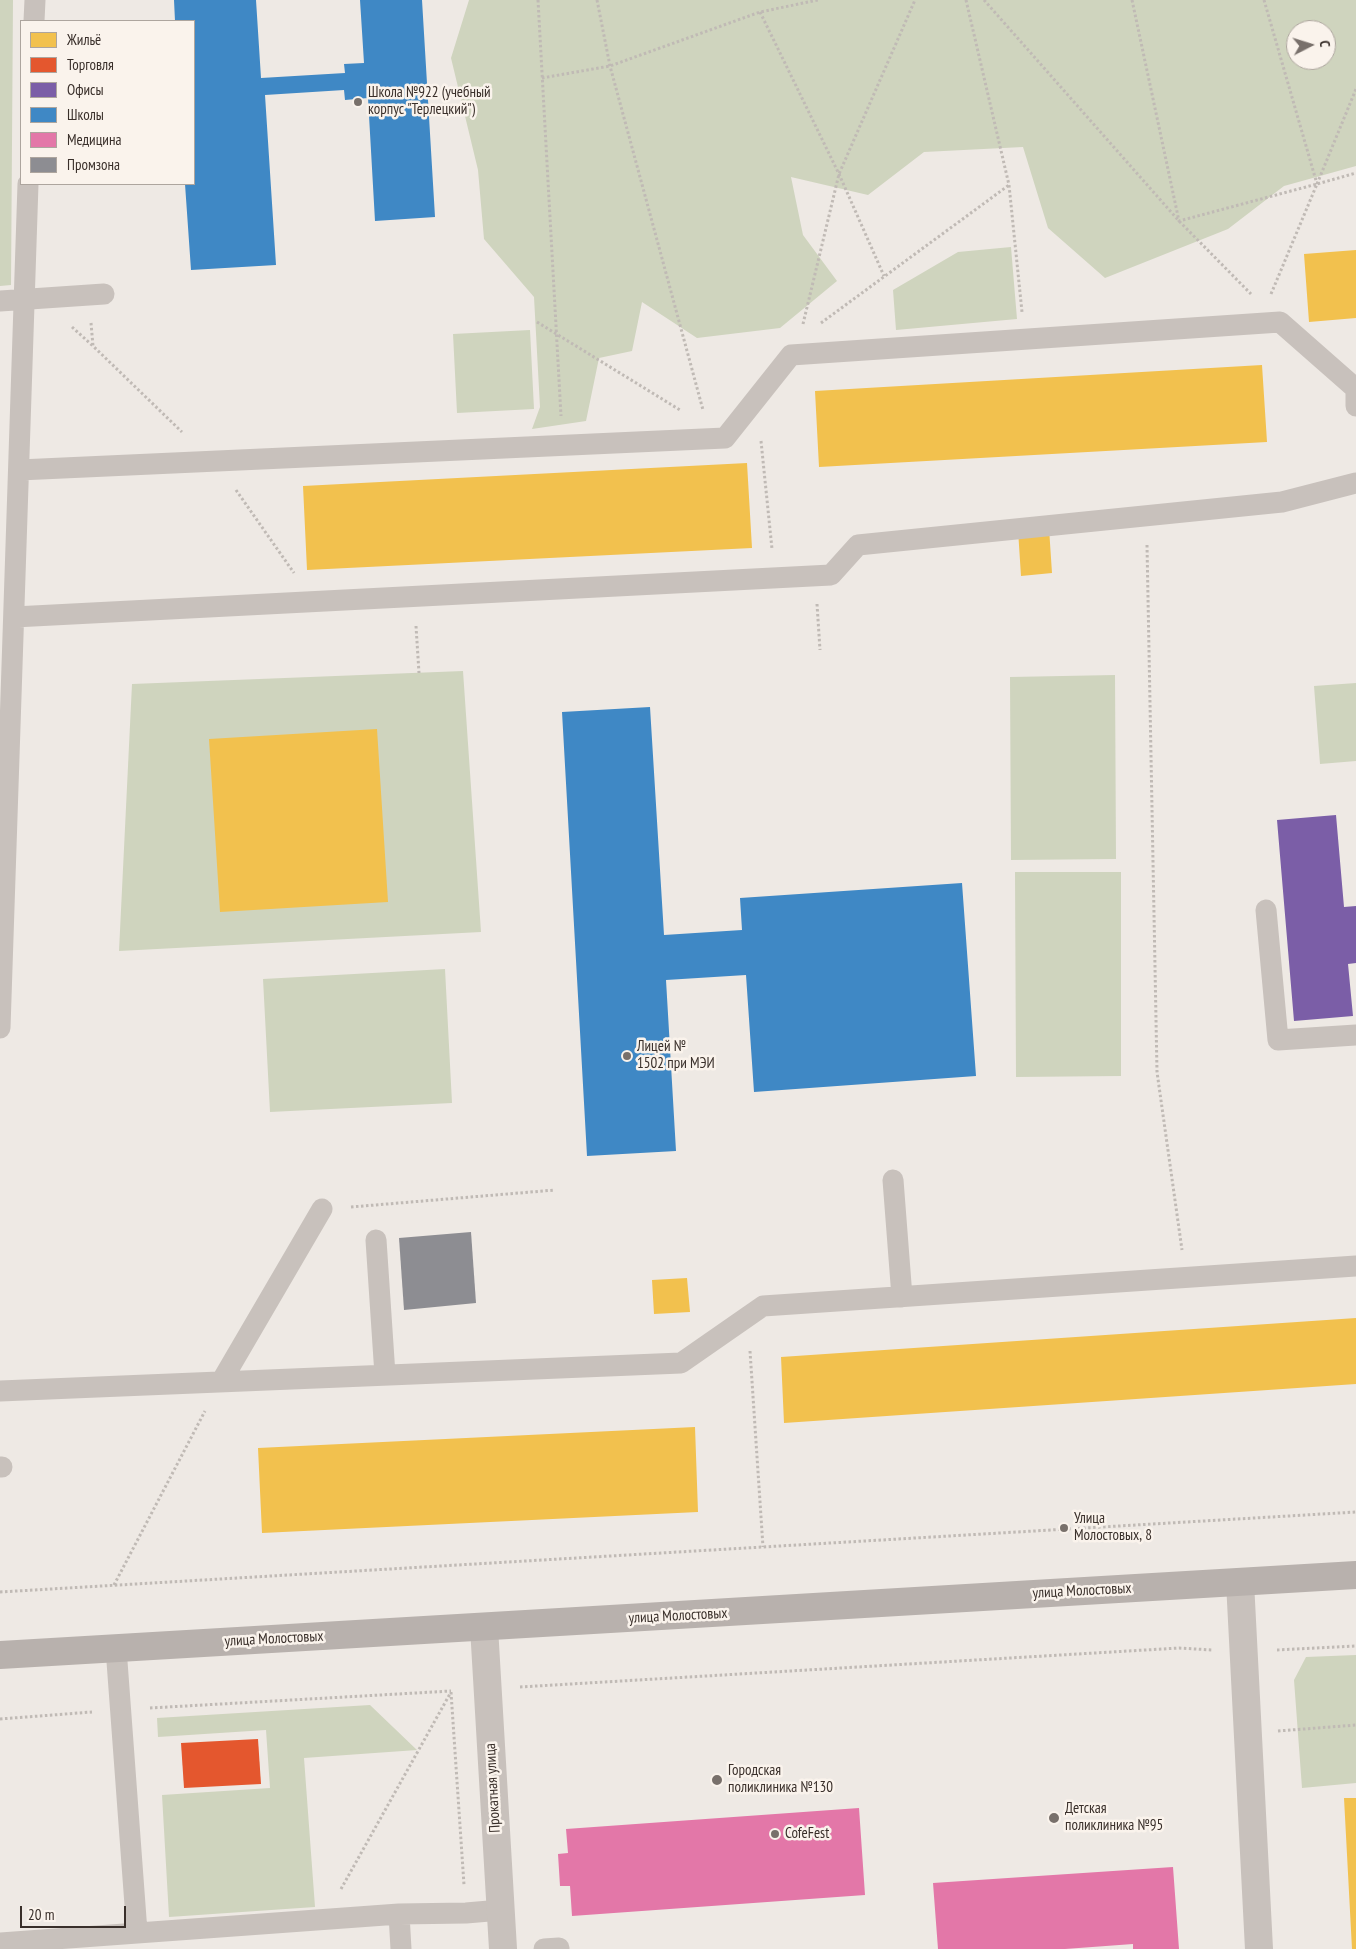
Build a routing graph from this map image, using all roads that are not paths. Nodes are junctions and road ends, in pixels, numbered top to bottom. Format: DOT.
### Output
graph roads {
  1 [pos="35,0"];
  2 [pos="34,20"];
  3 [pos="28,185"];
  4 [pos="95,295"];
  5 [pos="25,300"];
  6 [pos="0,301"];
  7 [pos="1355,394"];
  8 [pos="19,470"];
  9 [pos="1356,483"];
  10 [pos="9,492"];
  11 [pos="14,617"];
  12 [pos="3,859"];
  13 [pos="1266,910"];
  14 [pos="0,1028"];
  15 [pos="1356,1035"];
  16 [pos="893,1180"];
  17 [pos="322,1209"];
  18 [pos="376,1240"];
  19 [pos="1356,1266"];
  20 [pos="902,1297"];
  21 [pos="385,1375"];
  22 [pos="221,1382"];
  23 [pos="0,1391"];
  24 [pos="1356,1575"];
  25 [pos="1240,1582"];
  26 [pos="484,1628"];
  27 [pos="116,1648"];
  28 [pos="0,1655"];
  29 [pos="501,1910"];
  30 [pos="399,1914"];
  31 [pos="137,1932"];
  32 [pos="0,1943"];
  33 [pos="401,1949"];
  34 [pos="503,1949"];
  35 [pos="1259,1949"];
  1 -- 2 [label="lane"];
  3 -- 5 [label="lane"];
  4 -- 5 [label="lane"];
  5 -- 6 [label="lane"];
  5 -- 8 [label="lane"];
  7 -- 8 [label="lane"];
  8 -- 10 [label="lane"];
  9 -- 11 [label="lane"];
  10 -- 11 [label="lane"];
  11 -- 12 [label="lane"];
  12 -- 14 [label="lane"];
  13 -- 15 [label="lane"];
  16 -- 20 [label="lane"];
  17 -- 22 [label="lane"];
  18 -- 21 [label="lane"];
  19 -- 20 [label="lane"];
  20 -- 21 [label="lane"];
  21 -- 22 [label="lane"];
  22 -- 23 [label="lane"];
  24 -- 25 [label="street, улица Молостовых"];
  25 -- 26 [label="street, улица Молостовых"];
  25 -- 35 [label="street"];
  26 -- 27 [label="street, улица Молостовых"];
  26 -- 29 [label="street, Прокатная улица"];
  27 -- 28 [label="street, улица Молостовых"];
  27 -- 31 [label="lane"];
  29 -- 30 [label="lane"];
  29 -- 34 [label="street, Прокатная улица"];
  30 -- 31 [label="lane"];
  30 -- 33 [label="lane"];
  31 -- 32 [label="lane"];
}
